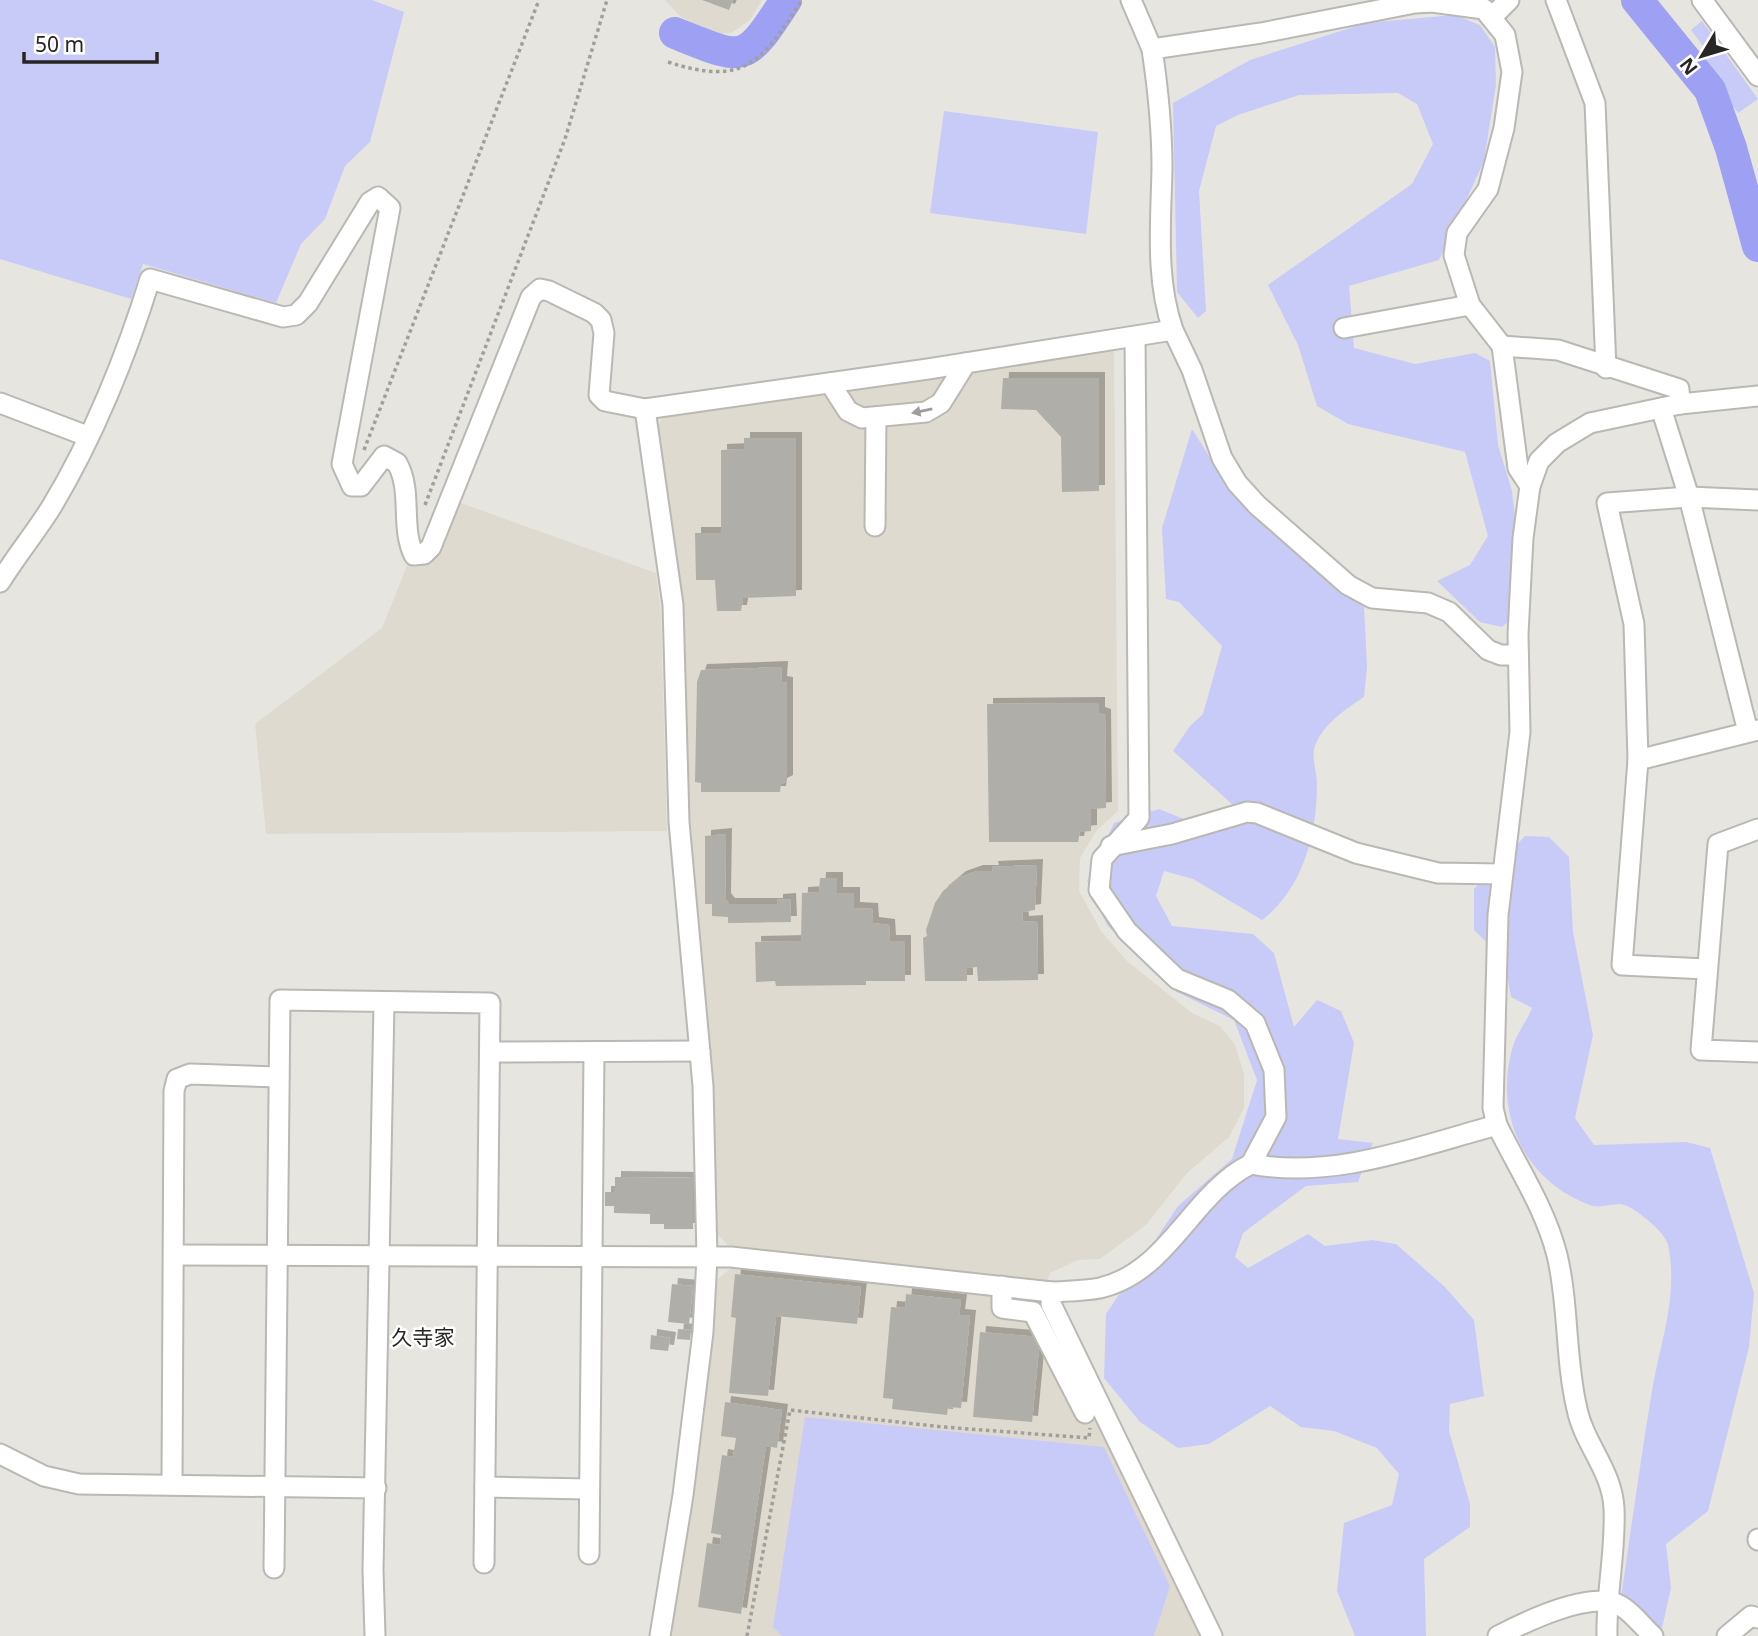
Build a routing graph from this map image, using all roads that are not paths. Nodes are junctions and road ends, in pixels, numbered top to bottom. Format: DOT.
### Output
graph roads {
  1 [pos="1131,0"];
  2 [pos="1509,0"];
  3 [pos="1556,0"];
  4 [pos="1702,0"];
  5 [pos="1492,17"];
  6 [pos="1152,49"];
  7 [pos="1758,76"];
  8 [pos="1470,305"];
  9 [pos="1344,328"];
  10 [pos="1173,330"];
  11 [pos="1135,337"];
  12 [pos="1502,346"];
  13 [pos="966,363"];
  14 [pos="1606,368"];
  15 [pos="830,383"];
  16 [pos="1758,396"];
  17 [pos="0,403"];
  18 [pos="1671,406"];
  19 [pos="645,409"];
  20 [pos="876,417"];
  21 [pos="87,436"];
  22 [pos="1530,486"];
  23 [pos="1689,497"];
  24 [pos="1758,500"];
  25 [pos="875,526"];
  26 [pos="0,582"];
  27 [pos="1518,655"];
  28 [pos="1753,731"];
  29 [pos="1638,760"];
  30 [pos="1758,829"];
  31 [pos="1111,846"];
  32 [pos="1502,874"];
  33 [pos="1706,969"];
  34 [pos="384,1003"];
  35 [pos="700,1051"];
  36 [pos="489,1052"];
  37 [pos="1758,1052"];
  38 [pos="594,1053"];
  39 [pos="279,1077"];
  40 [pos="1497,1125"];
  41 [pos="1251,1164"];
  42 [pos="174,1255"];
  43 [pos="278,1256"];
  44 [pos="380,1256"];
  45 [pos="488,1257"];
  46 [pos="591,1258"];
  47 [pos="707,1258"];
  48 [pos="1002,1286"];
  49 [pos="1052,1292"];
  50 [pos="1085,1413"];
  51 [pos="0,1454"];
  52 [pos="172,1483"];
  53 [pos="275,1486"];
  54 [pos="485,1487"];
  55 [pos="376,1488"];
  56 [pos="589,1489"];
  57 [pos="589,1554"];
  58 [pos="484,1563"];
  59 [pos="274,1568"];
  60 [pos="1607,1601"];
  61 [pos="1758,1618"];
  62 [pos="375,1636"];
  63 [pos="660,1636"];
  64 [pos="1212,1636"];
  65 [pos="1498,1636"];
  66 [pos="1607,1636"];
  67 [pos="1653,1636"];
  68 [pos="1727,1636"];
  1 -- 6 [label="street"];
  2 -- 5 [label="street"];
  3 -- 14 [label="street"];
  4 -- 7 [label="street"];
  5 -- 6 [label="street"];
  5 -- 8 [label="street"];
  6 -- 10 [label="street"];
  8 -- 9 [label="street"];
  8 -- 12 [label="street"];
  10 -- 11 [label="street"];
  10 -- 27 [label="street"];
  11 -- 13 [label="street"];
  11 -- 31 [label="street"];
  12 -- 14 [label="street"];
  12 -- 22 [label="street"];
  13 -- 15 [label="street"];
  13 -- 20 [label="street, one-way"];
  14 -- 18 [label="street"];
  15 -- 19 [label="street"];
  15 -- 20 [label="street"];
  16 -- 18 [label="street"];
  17 -- 21 [label="street"];
  18 -- 22 [label="street"];
  18 -- 23 [label="street"];
  19 -- 21 [label="street"];
  19 -- 35 [label="street"];
  20 -- 25 [label="street"];
  21 -- 26 [label="street"];
  22 -- 27 [label="street"];
  23 -- 24 [label="street"];
  23 -- 28 [label="street"];
  23 -- 29 [label="street"];
  27 -- 32 [label="street"];
  28 -- 29 [label="street"];
  29 -- 33 [label="street"];
  30 -- 33 [label="street"];
  31 -- 32 [label="street"];
  31 -- 41 [label="street"];
  32 -- 40 [label="street"];
  33 -- 37 [label="street"];
  34 -- 36 [label="street"];
  34 -- 39 [label="street"];
  34 -- 44 [label="street"];
  35 -- 38 [label="street"];
  35 -- 47 [label="street"];
  36 -- 38 [label="street"];
  36 -- 45 [label="street"];
  38 -- 46 [label="street"];
  39 -- 42 [label="street"];
  39 -- 43 [label="street"];
  40 -- 41 [label="street"];
  40 -- 60 [label="street"];
  41 -- 49 [label="street"];
  42 -- 43 [label="street"];
  42 -- 52 [label="street"];
  43 -- 44 [label="street"];
  43 -- 53 [label="street"];
  44 -- 45 [label="street"];
  44 -- 55 [label="street"];
  45 -- 46 [label="street"];
  45 -- 54 [label="street"];
  46 -- 47 [label="street"];
  46 -- 56 [label="street"];
  47 -- 48 [label="street"];
  47 -- 63 [label="street"];
  48 -- 49 [label="street"];
  48 -- 50 [label="street"];
  49 -- 64 [label="street"];
  51 -- 52 [label="street"];
  52 -- 53 [label="street"];
  53 -- 55 [label="street"];
  53 -- 59 [label="street"];
  54 -- 56 [label="street"];
  54 -- 58 [label="street"];
  55 -- 62 [label="street"];
  56 -- 57 [label="street"];
  60 -- 65 [label="street"];
  60 -- 66 [label="street"];
  60 -- 67 [label="street"];
  61 -- 68 [label="street"];
}
